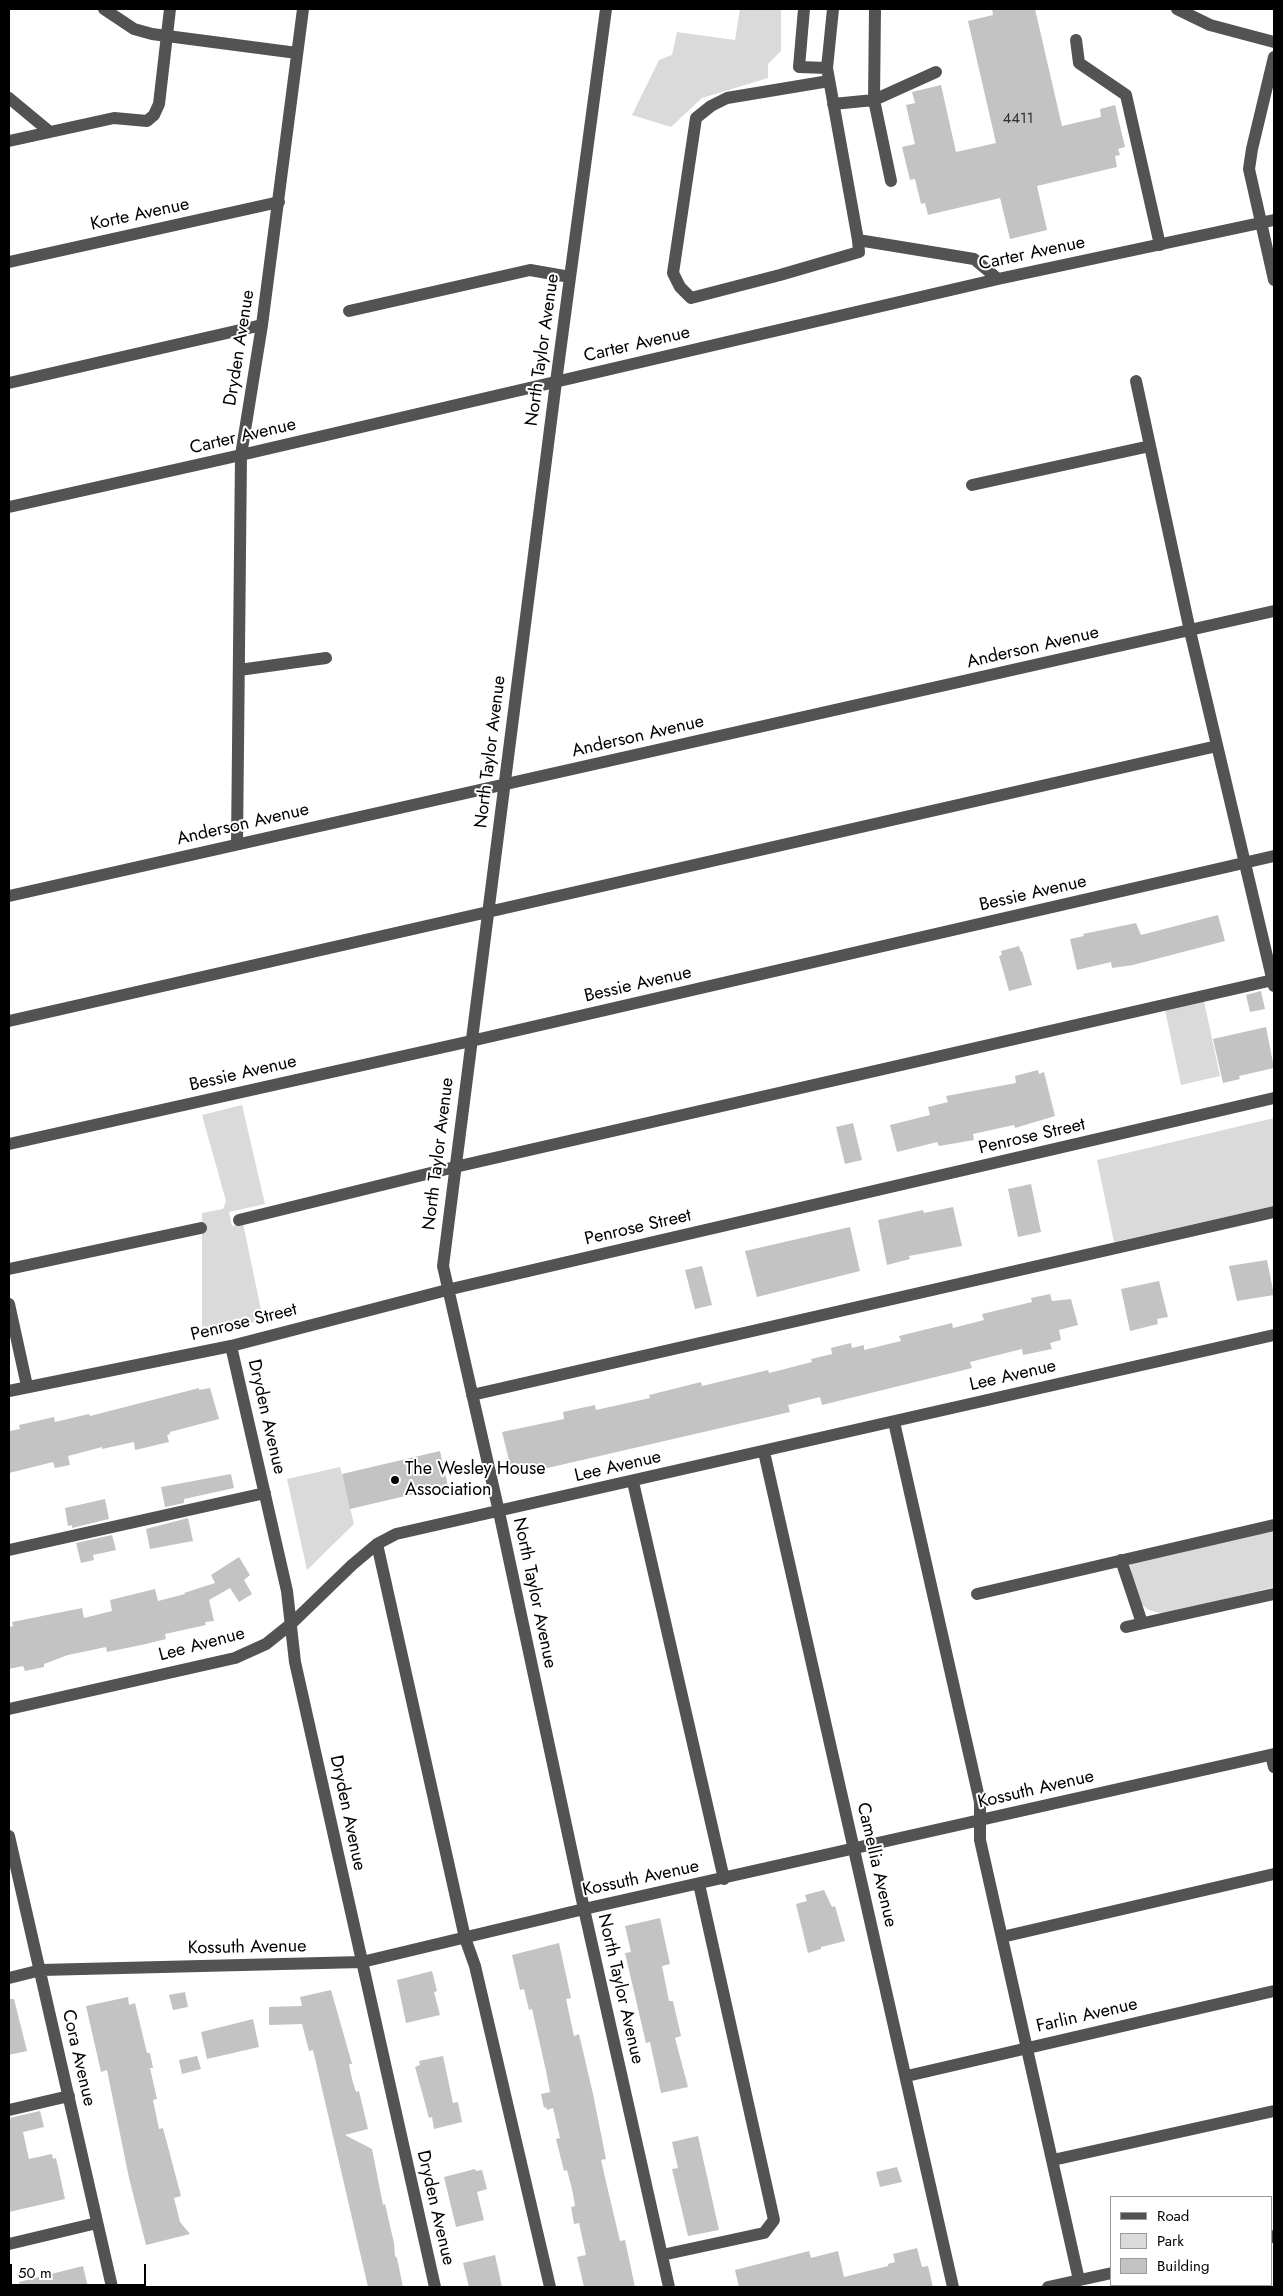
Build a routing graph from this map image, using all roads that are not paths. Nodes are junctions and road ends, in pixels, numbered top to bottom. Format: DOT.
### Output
graph roads {
  1 [pos="104,9"];
  2 [pos="170,9"];
  3 [pos="303,9"];
  4 [pos="606,9"];
  5 [pos="804,9"];
  6 [pos="833,9"];
  7 [pos="875,9"];
  8 [pos="1177,9"];
  9 [pos="166,36"];
  10 [pos="1076,40"];
  11 [pos="1274,42"];
  12 [pos="297,53"];
  13 [pos="1274,57"];
  14 [pos="827,68"];
  15 [pos="936,72"];
  16 [pos="829,81"];
  17 [pos="9,98"];
  18 [pos="874,100"];
  19 [pos="833,104"];
  20 [pos="50,132"];
  21 [pos="9,141"];
  22 [pos="891,181"];
  23 [pos="279,202"];
  24 [pos="1274,220"];
  25 [pos="1261,222"];
  26 [pos="858,240"];
  27 [pos="1160,245"];
  28 [pos="9,262"];
  29 [pos="570,277"];
  30 [pos="998,279"];
  31 [pos="1274,280"];
  32 [pos="349,311"];
  33 [pos="262,325"];
  34 [pos="1136,381"];
  35 [pos="556,382"];
  36 [pos="9,383"];
  37 [pos="1150,446"];
  38 [pos="241,455"];
  39 [pos="972,485"];
  40 [pos="9,507"];
  41 [pos="1274,611"];
  42 [pos="1190,631"];
  43 [pos="326,658"];
  44 [pos="239,670"];
  45 [pos="1217,746"];
  46 [pos="504,786"];
  47 [pos="237,844"];
  48 [pos="1274,856"];
  49 [pos="1245,863"];
  50 [pos="9,896"];
  51 [pos="488,911"];
  52 [pos="1274,983"];
  53 [pos="9,1021"];
  54 [pos="471,1041"];
  55 [pos="1274,1098"];
  56 [pos="9,1144"];
  57 [pos="454,1167"];
  58 [pos="1274,1212"];
  59 [pos="238,1220"];
  60 [pos="201,1228"];
  61 [pos="9,1269"];
  62 [pos="447,1291"];
  63 [pos="9,1304"];
  64 [pos="1274,1335"];
  65 [pos="232,1346"];
  66 [pos="27,1386"];
  67 [pos="9,1391"];
  68 [pos="472,1395"];
  69 [pos="894,1422"];
  70 [pos="764,1452"];
  71 [pos="633,1482"];
  72 [pos="265,1493"];
  73 [pos="499,1512"];
  74 [pos="1274,1525"];
  75 [pos="378,1544"];
  76 [pos="9,1550"];
  77 [pos="1121,1560"];
  78 [pos="978,1594"];
  79 [pos="1274,1594"];
  80 [pos="1142,1623"];
  81 [pos="290,1624"];
  82 [pos="1126,1627"];
  83 [pos="9,1710"];
  84 [pos="1273,1759"];
  85 [pos="979,1822"];
  86 [pos="9,1842"];
  87 [pos="854,1850"];
  88 [pos="1274,1874"];
  89 [pos="724,1879"];
  90 [pos="699,1884"];
  91 [pos="584,1910"];
  92 [pos="1002,1937"];
  93 [pos="465,1938"];
  94 [pos="362,1962"];
  95 [pos="41,1970"];
  96 [pos="9,1978"];
  97 [pos="1274,1991"];
  98 [pos="1028,2048"];
  99 [pos="907,2076"];
  100 [pos="69,2096"];
  101 [pos="9,2110"];
  102 [pos="1274,2112"];
  103 [pos="1053,2160"];
  104 [pos="97,2223"];
  105 [pos="9,2244"];
  106 [pos="662,2255"];
  107 [pos="1110,2273"];
  108 [pos="1080,2280"];
  109 [pos="112,2287"];
  110 [pos="435,2287"];
  111 [pos="550,2287"];
  112 [pos="669,2287"];
  113 [pos="953,2287"];
  114 [pos="1048,2287"];
  1 -- 9 [label="street"];
  2 -- 9 [label="street"];
  3 -- 12 [label="street, Dryden Avenue"];
  4 -- 29 [label="street, North Taylor Avenue"];
  5 -- 14 [label="street"];
  6 -- 14 [label="street"];
  7 -- 18 [label="street"];
  8 -- 11 [label="street"];
  9 -- 12 [label="street"];
  9 -- 20 [label="street"];
  10 -- 27 [label="street"];
  12 -- 23 [label="street, Dryden Avenue"];
  13 -- 25 [label="street"];
  14 -- 16 [label="street"];
  15 -- 18 [label="street"];
  16 -- 19 [label="street"];
  16 -- 26 [label="street"];
  17 -- 20 [label="street"];
  18 -- 19 [label="street"];
  18 -- 22 [label="street"];
  19 -- 26 [label="street"];
  20 -- 21 [label="street"];
  23 -- 28 [label="street, Korte Avenue"];
  23 -- 33 [label="street, Dryden Avenue"];
  24 -- 25 [label="street, Carter Avenue"];
  25 -- 27 [label="street, Carter Avenue"];
  25 -- 31 [label="street"];
  26 -- 30 [label="street"];
  27 -- 30 [label="street, Carter Avenue"];
  29 -- 32 [label="street"];
  29 -- 35 [label="street, North Taylor Avenue"];
  30 -- 35 [label="street, Carter Avenue"];
  33 -- 36 [label="street"];
  33 -- 38 [label="street, Dryden Avenue"];
  34 -- 37 [label="street"];
  35 -- 38 [label="street, Carter Avenue"];
  35 -- 46 [label="street, North Taylor Avenue"];
  37 -- 39 [label="street"];
  37 -- 42 [label="street"];
  38 -- 40 [label="street, Carter Avenue"];
  38 -- 44 [label="street, Dryden Avenue"];
  41 -- 42 [label="street, Anderson Avenue"];
  42 -- 45 [label="street"];
  42 -- 46 [label="street, Anderson Avenue"];
  43 -- 44 [label="street"];
  44 -- 47 [label="street, Dryden Avenue"];
  45 -- 49 [label="street"];
  45 -- 51 [label="street"];
  46 -- 47 [label="street, Anderson Avenue"];
  46 -- 51 [label="street, North Taylor Avenue"];
  47 -- 50 [label="street, Anderson Avenue"];
  48 -- 49 [label="street, Bessie Avenue"];
  49 -- 52 [label="street"];
  49 -- 54 [label="street, Bessie Avenue"];
  51 -- 53 [label="street"];
  51 -- 54 [label="street, North Taylor Avenue"];
  52 -- 57 [label="street"];
  54 -- 56 [label="street, Bessie Avenue"];
  54 -- 57 [label="street, North Taylor Avenue"];
  55 -- 62 [label="street, Penrose Street"];
  57 -- 59 [label="street"];
  57 -- 62 [label="street, North Taylor Avenue"];
  58 -- 68 [label="street"];
  60 -- 61 [label="street"];
  62 -- 65 [label="street, Penrose Street"];
  62 -- 68 [label="street, North Taylor Avenue"];
  63 -- 66 [label="street"];
  64 -- 69 [label="street, Lee Avenue"];
  65 -- 66 [label="street, Penrose Street"];
  65 -- 72 [label="street, Dryden Avenue"];
  66 -- 67 [label="street, Penrose Street"];
  68 -- 73 [label="street, North Taylor Avenue"];
  69 -- 70 [label="street, Lee Avenue"];
  69 -- 85 [label="street"];
  70 -- 71 [label="street, Lee Avenue"];
  70 -- 87 [label="street, Camellia Avenue"];
  71 -- 73 [label="street, Lee Avenue"];
  71 -- 89 [label="street"];
  72 -- 76 [label="street"];
  72 -- 81 [label="street, Dryden Avenue"];
  73 -- 75 [label="street, Lee Avenue"];
  73 -- 91 [label="street, North Taylor Avenue"];
  74 -- 77 [label="street"];
  75 -- 81 [label="street, Lee Avenue"];
  75 -- 93 [label="street"];
  77 -- 78 [label="street"];
  77 -- 80 [label="street"];
  79 -- 80 [label="street"];
  80 -- 82 [label="street"];
  81 -- 83 [label="street, Lee Avenue"];
  81 -- 94 [label="street, Dryden Avenue"];
  84 -- 85 [label="street, Kossuth Avenue"];
  85 -- 87 [label="street, Kossuth Avenue"];
  85 -- 92 [label="street"];
  86 -- 95 [label="street, Cora Avenue"];
  87 -- 89 [label="street, Kossuth Avenue"];
  87 -- 99 [label="street, Camellia Avenue"];
  88 -- 92 [label="street"];
  89 -- 90 [label="street, Kossuth Avenue"];
  90 -- 91 [label="street, Kossuth Avenue"];
  90 -- 106 [label="street"];
  91 -- 93 [label="street, Kossuth Avenue"];
  91 -- 106 [label="street, North Taylor Avenue"];
  92 -- 98 [label="street"];
  93 -- 94 [label="street, Kossuth Avenue"];
  93 -- 111 [label="street"];
  94 -- 95 [label="street, Kossuth Avenue"];
  94 -- 110 [label="street, Dryden Avenue"];
  95 -- 96 [label="street, Kossuth Avenue"];
  95 -- 100 [label="street, Cora Avenue"];
  97 -- 98 [label="street, Farlin Avenue"];
  98 -- 99 [label="street, Farlin Avenue"];
  98 -- 103 [label="street"];
  99 -- 113 [label="street, Camellia Avenue"];
  100 -- 101 [label="street"];
  100 -- 104 [label="street, Cora Avenue"];
  102 -- 103 [label="street"];
  103 -- 108 [label="street"];
  104 -- 105 [label="street"];
  104 -- 109 [label="street, Cora Avenue"];
  106 -- 112 [label="street, North Taylor Avenue"];
  107 -- 108 [label="street"];
  108 -- 114 [label="street"];
}
